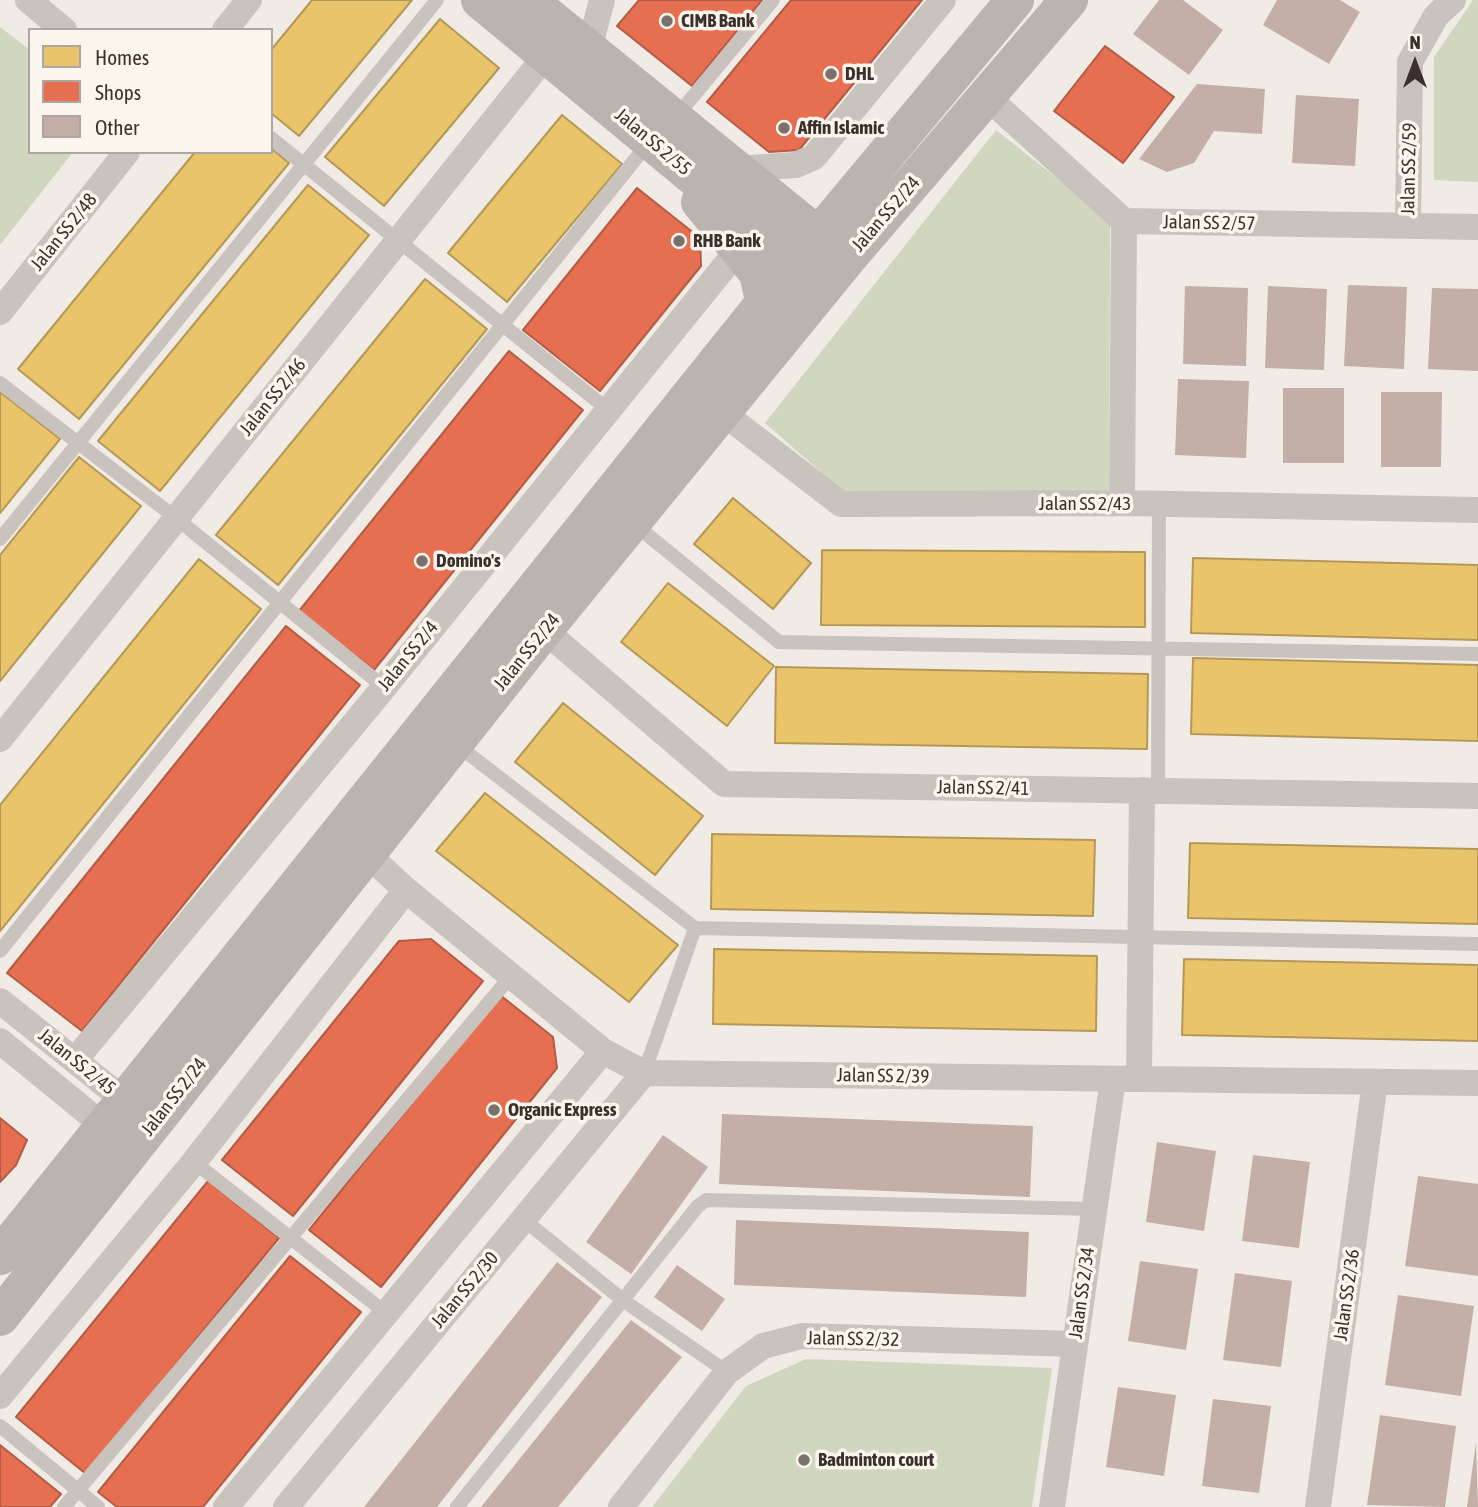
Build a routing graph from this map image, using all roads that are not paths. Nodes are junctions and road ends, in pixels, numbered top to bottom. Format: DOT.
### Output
graph roads {
  1 [pos="28,0"];
  2 [pos="249,0"];
  3 [pos="436,0"];
  4 [pos="480,0"];
  5 [pos="602,0"];
  6 [pos="773,0"];
  7 [pos="943,0"];
  8 [pos="1015,0"];
  9 [pos="1069,0"];
  10 [pos="1453,0"];
  11 [pos="541,6"];
  12 [pos="62,28"];
  13 [pos="227,28"];
  14 [pos="589,50"];
  15 [pos="547,54"];
  16 [pos="987,97"];
  17 [pos="663,130"];
  18 [pos="273,140"];
  19 [pos="125,154"];
  20 [pos="304,164"];
  21 [pos="742,174"];
  22 [pos="861,183"];
  23 [pos="1124,221"];
  24 [pos="1408,226"];
  25 [pos="1478,227"];
  26 [pos="398,241"];
  27 [pos="738,250"];
  28 [pos="821,260"];
  29 [pos="765,305"];
  30 [pos="0,312"];
  31 [pos="503,325"];
  32 [pos="0,383"];
  33 [pos="607,409"];
  34 [pos="723,413"];
  35 [pos="78,443"];
  36 [pos="1122,503"];
  37 [pos="1159,504"];
  38 [pos="1478,510"];
  39 [pos="176,518"];
  40 [pos="633,522"];
  41 [pos="0,539"];
  42 [pos="280,603"];
  43 [pos="544,630"];
  44 [pos="1158,649"];
  45 [pos="1478,654"];
  46 [pos="383,687"];
  47 [pos="0,739"];
  48 [pos="454,743"];
  49 [pos="1150,790"];
  50 [pos="1478,796"];
  51 [pos="366,853"];
  52 [pos="406,890"];
  53 [pos="695,928"];
  54 [pos="1141,937"];
  55 [pos="1478,944"];
  56 [pos="0,951"];
  57 [pos="511,976"];
  58 [pos="0,1001"];
  59 [pos="0,1041"];
  60 [pos="603,1051"];
  61 [pos="75,1060"];
  62 [pos="644,1073"];
  63 [pos="1113,1079"];
  64 [pos="1139,1079"];
  65 [pos="1376,1082"];
  66 [pos="1478,1083"];
  67 [pos="129,1125"];
  68 [pos="194,1162"];
  69 [pos="1094,1209"];
  70 [pos="523,1219"];
  71 [pos="290,1238"];
  72 [pos="0,1256"];
  73 [pos="624,1301"];
  74 [pos="386,1313"];
  75 [pos="0,1317"];
  76 [pos="1075,1344"];
  77 [pos="727,1372"];
  78 [pos="0,1395"];
  79 [pos="0,1426"];
  80 [pos="78,1491"];
  81 [pos="64,1507"];
  82 [pos="98,1507"];
  83 [pos="226,1507"];
  84 [pos="286,1507"];
  85 [pos="457,1507"];
  86 [pos="621,1507"];
  87 [pos="1052,1507"];
  88 [pos="1318,1507"];
  1 -- 12 [label="street"];
  2 -- 13 [label="street"];
  3 -- 20 [label="lane"];
  4 -- 15 [label="main road, Jalan SS 2/55"];
  5 -- 14 [label="street"];
  6 -- 17 [label="lane"];
  7 -- 21 [label="street"];
  8 -- 22 [label="main road, Jalan SS 2/24"];
  9 -- 16 [label="main road, Jalan SS 2/24"];
  10 -- 24 [label="street, Jalan SS 2/59"];
  11 -- 14 [label="main road, Jalan SS 2/55"];
  14 -- 17 [label="main road, Jalan SS 2/55"];
  15 -- 17 [label="main road, Jalan SS 2/55"];
  15 -- 26 [label="street, Jalan SS 2/46"];
  16 -- 23 [label="street"];
  16 -- 28 [label="main road, Jalan SS 2/24"];
  17 -- 21 [label="main road, Jalan SS 2/55"];
  17 -- 27 [label="main road"];
  17 -- 28 [label="main road, Jalan SS 2/55"];
  17 -- 31 [label="lane"];
  18 -- 20 [label="lane"];
  19 -- 30 [label="street, Jalan SS 2/48"];
  20 -- 26 [label="lane"];
  20 -- 35 [label="lane"];
  21 -- 22 [label="main road"];
  21 -- 28 [label="main road, Jalan SS 2/55"];
  22 -- 28 [label="main road, Jalan SS 2/24"];
  23 -- 24 [label="street, Jalan SS 2/57"];
  23 -- 36 [label="street"];
  24 -- 25 [label="street, Jalan SS 2/57"];
  26 -- 31 [label="lane"];
  26 -- 39 [label="street, Jalan SS 2/46"];
  27 -- 29 [label="main road"];
  27 -- 33 [label="street, Jalan SS 2/4"];
  28 -- 29 [label="main road, Jalan SS 2/24"];
  28 -- 34 [label="main road, Jalan SS 2/24"];
  29 -- 67 [label="main road, Jalan SS 2/24"];
  31 -- 33 [label="lane"];
  31 -- 42 [label="lane"];
  32 -- 35 [label="lane"];
  33 -- 46 [label="street, Jalan SS 2/4"];
  34 -- 36 [label="street, Jalan SS 2/43"];
  34 -- 40 [label="main road, Jalan SS 2/24"];
  35 -- 39 [label="lane"];
  35 -- 41 [label="lane"];
  36 -- 37 [label="street, Jalan SS 2/43"];
  37 -- 38 [label="street, Jalan SS 2/43"];
  37 -- 44 [label="lane"];
  39 -- 42 [label="lane"];
  39 -- 47 [label="street, Jalan SS 2/46"];
  40 -- 43 [label="main road, Jalan SS 2/24"];
  40 -- 44 [label="lane"];
  42 -- 46 [label="lane"];
  42 -- 56 [label="lane"];
  43 -- 48 [label="main road, Jalan SS 2/24"];
  43 -- 49 [label="street, Jalan SS 2/41"];
  44 -- 45 [label="lane"];
  44 -- 49 [label="lane"];
  46 -- 61 [label="street, Jalan SS 2/4"];
  48 -- 51 [label="main road, Jalan SS 2/24"];
  48 -- 53 [label="lane"];
  49 -- 50 [label="street, Jalan SS 2/41"];
  49 -- 54 [label="street"];
  51 -- 52 [label="street, Jalan SS 2/39"];
  51 -- 67 [label="main road, Jalan SS 2/24"];
  52 -- 57 [label="street, Jalan SS 2/39"];
  52 -- 68 [label="street"];
  53 -- 54 [label="lane"];
  53 -- 62 [label="lane"];
  54 -- 55 [label="lane"];
  54 -- 64 [label="street"];
  57 -- 60 [label="street, Jalan SS 2/39"];
  57 -- 71 [label="lane"];
  58 -- 61 [label="street, Jalan SS 2/45"];
  59 -- 67 [label="street, Jalan SS 2/45"];
  60 -- 62 [label="street, Jalan SS 2/39"];
  60 -- 74 [label="street"];
  61 -- 67 [label="street, Jalan SS 2/45"];
  62 -- 63 [label="street, Jalan SS 2/39"];
  62 -- 70 [label="street, Jalan SS 2/30"];
  63 -- 64 [label="street, Jalan SS 2/39"];
  63 -- 69 [label="street, Jalan SS 2/34"];
  64 -- 65 [label="street, Jalan SS 2/39"];
  65 -- 66 [label="street, Jalan SS 2/39"];
  65 -- 88 [label="street, Jalan SS 2/36"];
  67 -- 72 [label="main road, Jalan SS 2/24"];
  67 -- 75 [label="main road, Jalan SS 2/24"];
  68 -- 71 [label="lane"];
  68 -- 78 [label="street"];
  69 -- 73 [label="lane"];
  69 -- 76 [label="street, Jalan SS 2/34"];
  70 -- 73 [label="lane"];
  70 -- 84 [label="street, Jalan SS 2/30"];
  71 -- 74 [label="lane"];
  71 -- 80 [label="lane"];
  73 -- 77 [label="lane"];
  73 -- 85 [label="lane"];
  74 -- 83 [label="street"];
  76 -- 77 [label="street, Jalan SS 2/32"];
  76 -- 87 [label="street, Jalan SS 2/34"];
  77 -- 86 [label="street, Jalan SS 2/32"];
  79 -- 80 [label="lane"];
  80 -- 81 [label="lane"];
  80 -- 82 [label="lane"];
}
